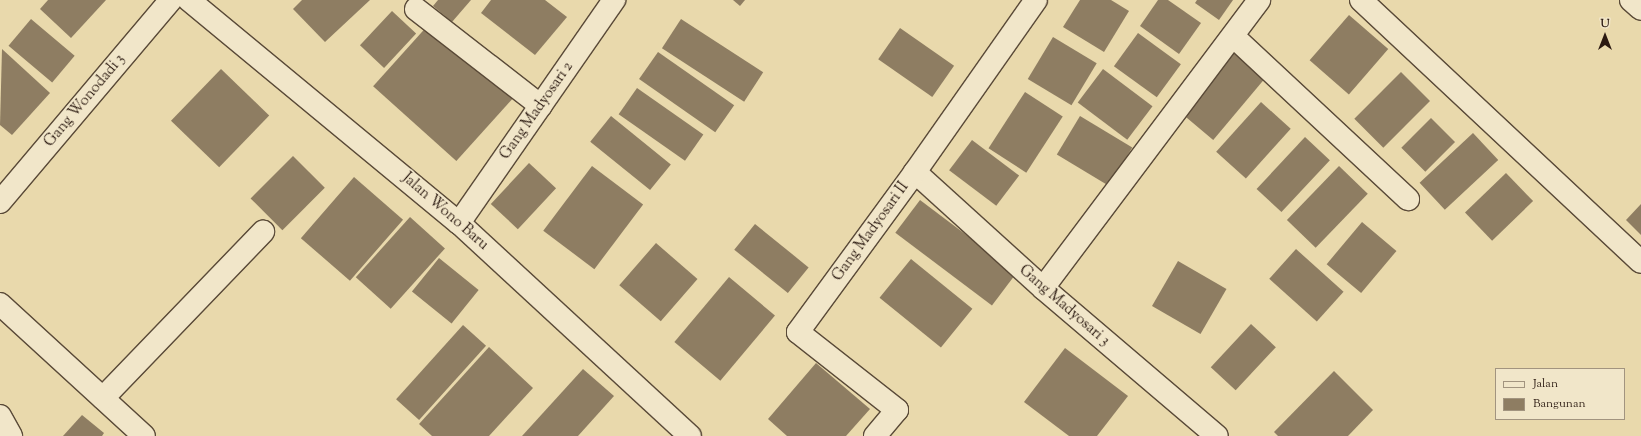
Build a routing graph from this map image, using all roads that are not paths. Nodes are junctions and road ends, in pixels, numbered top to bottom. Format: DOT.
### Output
graph roads {
  1 [pos="171,0"];
  2 [pos="189,0"];
  3 [pos="614,0"];
  4 [pos="1036,0"];
  5 [pos="1259,0"];
  6 [pos="1361,0"];
  7 [pos="1631,0"];
  8 [pos="416,9"];
  9 [pos="1641,9"];
  10 [pos="1234,37"];
  11 [pos="541,106"];
  12 [pos="915,172"];
  13 [pos="1408,199"];
  14 [pos="0,202"];
  15 [pos="460,223"];
  16 [pos="263,232"];
  17 [pos="1641,262"];
  18 [pos="1043,288"];
  19 [pos="0,304"];
  20 [pos="103,398"];
  21 [pos="0,416"];
  22 [pos="11,436"];
  23 [pos="144,436"];
  24 [pos="690,436"];
  25 [pos="875,436"];
  26 [pos="1217,436"];
  1 -- 14 [label="street, Gang Wonodadi 3"];
  2 -- 15 [label="street, Jalan Wono Baru"];
  3 -- 11 [label="street, Gang Madyosari 2"];
  4 -- 12 [label="street, Gang Madyosari II"];
  5 -- 10 [label="street"];
  6 -- 17 [label="street"];
  7 -- 9 [label="street"];
  8 -- 11 [label="street"];
  10 -- 13 [label="street"];
  10 -- 18 [label="street"];
  11 -- 15 [label="street, Gang Madyosari 2"];
  12 -- 18 [label="street, Gang Madyosari 3"];
  12 -- 25 [label="street, Gang Madyosari II"];
  15 -- 24 [label="street, Jalan Wono Baru"];
  16 -- 20 [label="street"];
  18 -- 26 [label="street, Gang Madyosari 3"];
  19 -- 20 [label="street"];
  20 -- 23 [label="street"];
  21 -- 22 [label="street"];
}
